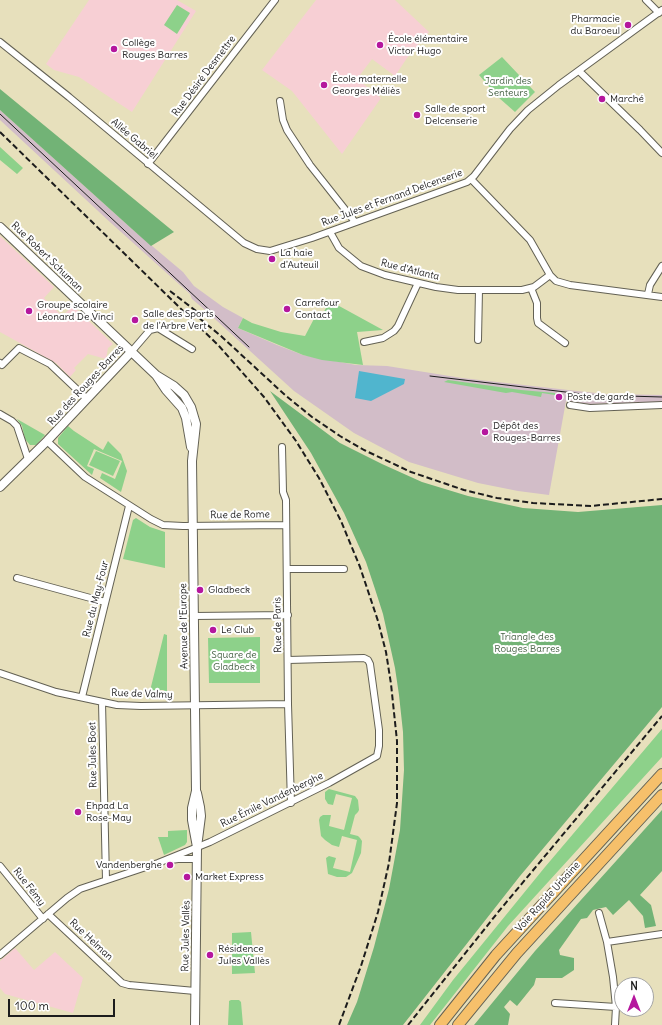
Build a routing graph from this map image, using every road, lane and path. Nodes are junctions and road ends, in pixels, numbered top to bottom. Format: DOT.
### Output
graph roads {
  1 [pos="275,0"];
  2 [pos="646,0"];
  3 [pos="660,11"];
  4 [pos="0,42"];
  5 [pos="579,71"];
  6 [pos="280,101"];
  7 [pos="662,153"];
  8 [pos="148,164"];
  9 [pos="471,179"];
  10 [pos="355,222"];
  11 [pos="0,227"];
  12 [pos="330,232"];
  13 [pos="256,249"];
  14 [pos="662,266"];
  15 [pos="550,275"];
  16 [pos="418,283"];
  17 [pos="531,288"];
  18 [pos="479,290"];
  19 [pos="648,294"];
  20 [pos="662,297"];
  21 [pos="478,340"];
  22 [pos="364,342"];
  23 [pos="565,343"];
  24 [pos="192,349"];
  25 [pos="132,352"];
  26 [pos="0,363"];
  27 [pos="87,399"];
  28 [pos="570,405"];
  29 [pos="662,405"];
  30 [pos="0,414"];
  31 [pos="47,441"];
  32 [pos="282,447"];
  33 [pos="28,459"];
  34 [pos="0,487"];
  35 [pos="130,506"];
  36 [pos="286,524"];
  37 [pos="193,526"];
  38 [pos="287,569"];
  39 [pos="344,569"];
  40 [pos="17,578"];
  41 [pos="105,602"];
  42 [pos="288,615"];
  43 [pos="194,616"];
  44 [pos="288,660"];
  45 [pos="0,673"];
  46 [pos="82,697"];
  47 [pos="102,702"];
  48 [pos="288,704"];
  49 [pos="195,705"];
  50 [pos="662,774"];
  51 [pos="662,795"];
  52 [pos="291,803"];
  53 [pos="197,847"];
  54 [pos="197,859"];
  55 [pos="158,863"];
  56 [pos="0,866"];
  57 [pos="106,880"];
  58 [pos="599,913"];
  59 [pos="48,914"];
  60 [pos="42,920"];
  61 [pos="662,934"];
  62 [pos="607,942"];
  63 [pos="0,955"];
  64 [pos="614,987"];
  65 [pos="195,991"];
  66 [pos="556,1003"];
  67 [pos="614,1007"];
  68 [pos="470,1009"];
  69 [pos="195,1025"];
  70 [pos="440,1025"];
  71 [pos="458,1025"];
  72 [pos="461,1025"];
  1 -- 8 [label="street, Rue Désiré Desmettre"];
  2 -- 3 [label="street"];
  3 -- 5 [label="street, Rue Jules et Fernand Delcenserie"];
  4 -- 8 [label="street, Allée Gabriel"];
  5 -- 7 [label="street"];
  5 -- 9 [label="street, Rue Jules et Fernand Delcenserie"];
  6 -- 10 [label="street"];
  8 -- 13 [label="street, Allée Gabriel"];
  9 -- 10 [label="street, Rue Jules et Fernand Delcenserie"];
  9 -- 15 [label="street"];
  10 -- 12 [label="street, Rue Jules et Fernand Delcenserie"];
  11 -- 25 [label="street, Rue Robert Schuman"];
  12 -- 13 [label="street, Rue Jules et Fernand Delcenserie"];
  12 -- 16 [label="street, Rue d'Atlanta"];
  14 -- 19 [label="street"];
  15 -- 17 [label="street, Rue d'Atlanta"];
  15 -- 19 [label="street"];
  16 -- 18 [label="street, Rue d'Atlanta"];
  16 -- 22 [label="street"];
  17 -- 18 [label="street, Rue d'Atlanta"];
  17 -- 23 [label="street"];
  18 -- 21 [label="street"];
  19 -- 20 [label="street"];
  24 -- 25 [label="street, Rue des Rouges-Barres"];
  25 -- 27 [label="street, Rue des Rouges-Barres"];
  25 -- 37 [label="street, Avenue de l'Europe"];
  26 -- 27 [label="street"];
  27 -- 31 [label="street, Rue des Rouges-Barres"];
  28 -- 29 [label="street"];
  30 -- 33 [label="street"];
  31 -- 33 [label="street, Rue des Rouges-Barres"];
  31 -- 35 [label="street, Rue de Rome"];
  32 -- 36 [label="street, Rue de Paris"];
  33 -- 34 [label="street, Rue des Rouges-Barres"];
  35 -- 37 [label="street, Rue de Rome"];
  35 -- 41 [label="street, Rue du May-Four"];
  36 -- 37 [label="street, Rue de Rome"];
  36 -- 38 [label="street, Rue de Paris"];
  37 -- 43 [label="street, Avenue de l'Europe"];
  38 -- 39 [label="street"];
  38 -- 42 [label="street, Rue de Paris"];
  40 -- 41 [label="street"];
  41 -- 46 [label="street, Rue du May-Four"];
  42 -- 43 [label="street"];
  42 -- 44 [label="street, Rue de Paris"];
  43 -- 49 [label="street, Avenue de l'Europe"];
  44 -- 48 [label="street, Rue de Paris"];
  44 -- 52 [label="street, Rue Émile Vandenberghe"];
  45 -- 46 [label="street, Rue de Valmy"];
  46 -- 47 [label="street, Rue de Valmy"];
  47 -- 49 [label="street, Rue de Valmy"];
  47 -- 57 [label="street, Rue Jules Boet"];
  48 -- 49 [label="street, Rue de Valmy"];
  48 -- 52 [label="street, Rue de Paris"];
  49 -- 53 [label="street, Avenue de l'Europe"];
  50 -- 70 [label="highway, Voie Rapide Urbaine"];
  51 -- 68 [label="highway, Voie Rapide Urbaine"];
  52 -- 53 [label="street, Rue Émile Vandenberghe"];
  53 -- 54 [label="street, Rue Jules Vallès"];
  53 -- 55 [label="street, Rue Émile Vandenberghe"];
  54 -- 55 [label="street, Rue Émile Vandenberghe"];
  54 -- 65 [label="street, Rue Jules Vallès"];
  55 -- 57 [label="street, Rue Émile Vandenberghe"];
  56 -- 60 [label="street, Rue Fémy"];
  57 -- 59 [label="street, Rue Émile Vandenberghe"];
  58 -- 62 [label="street"];
  59 -- 60 [label="street, Rue Émile Vandenberghe"];
  59 -- 65 [label="street, Rue Helman"];
  60 -- 63 [label="street, Rue Émile Vandenberghe"];
  61 -- 62 [label="street"];
  62 -- 64 [label="street"];
  65 -- 69 [label="street, Rue Jules Vallès"];
  66 -- 67 [label="street"];
  68 -- 71 [label="highway, Voie Rapide Urbaine"];
  68 -- 72 [label="highway"];
}
